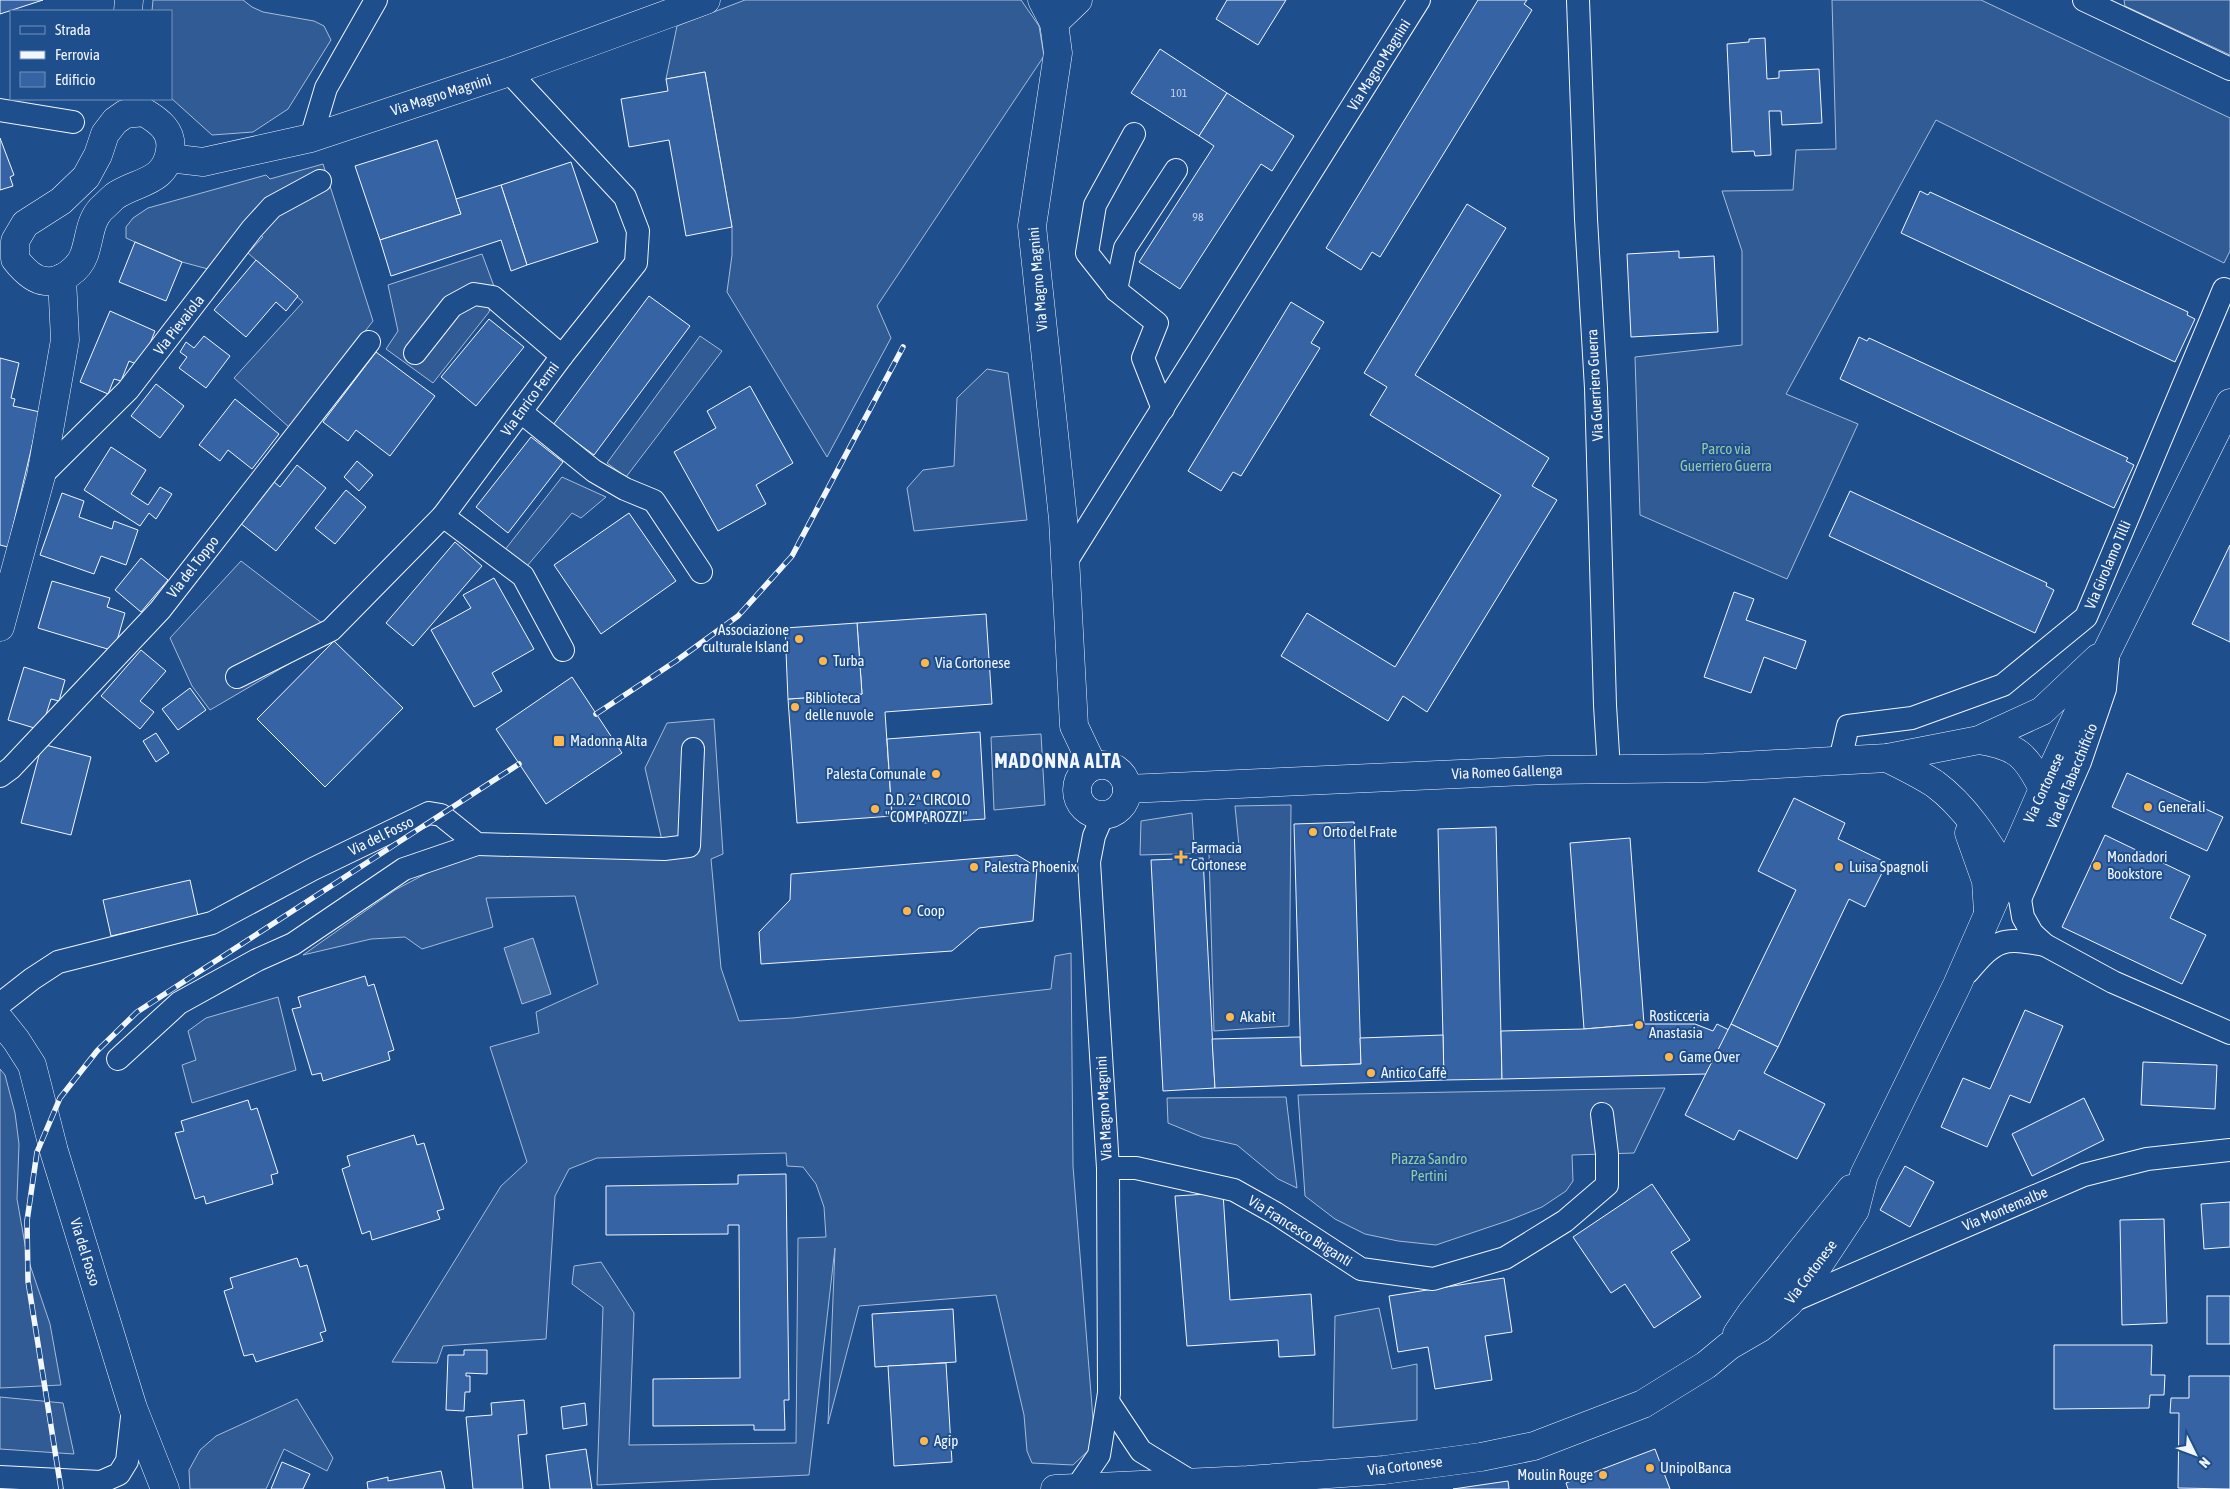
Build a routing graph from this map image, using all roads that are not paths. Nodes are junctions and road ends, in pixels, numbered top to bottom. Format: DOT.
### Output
graph roads {
  1 [pos="376,0"];
  2 [pos="706,0"];
  3 [pos="1078,0"];
  4 [pos="1419,0"];
  5 [pos="1578,0"];
  6 [pos="2084,0"];
  7 [pos="2111,7"];
  8 [pos="1048,12"];
  9 [pos="2230,69"];
  10 [pos="509,72"];
  11 [pos="124,107"];
  12 [pos="0,110"];
  13 [pos="74,122"];
  14 [pos="1134,134"];
  15 [pos="311,138"];
  16 [pos="169,158"];
  17 [pos="1176,170"];
  18 [pos="320,181"];
  19 [pos="8,241"];
  20 [pos="62,278"];
  21 [pos="2224,289"];
  22 [pos="1116,290"];
  23 [pos="369,342"];
  24 [pos="415,353"];
  25 [pos="562,356"];
  26 [pos="2230,403"];
  27 [pos="1162,409"];
  28 [pos="521,412"];
  29 [pos="42,476"];
  30 [pos="443,516"];
  31 [pos="1066,562"];
  32 [pos="701,572"];
  33 [pos="0,627"];
  34 [pos="2108,649"];
  35 [pos="562,650"];
  36 [pos="237,678"];
  37 [pos="1979,740"];
  38 [pos="693,749"];
  39 [pos="1887,758"];
  40 [pos="1840,760"];
  41 [pos="1093,766"];
  42 [pos="1609,770"];
  43 [pos="0,776"];
  44 [pos="1127,789"];
  45 [pos="2043,789"];
  46 [pos="1955,802"];
  47 [pos="1103,815"];
  48 [pos="477,844"];
  49 [pos="2006,872"];
  50 [pos="2020,899"];
  51 [pos="1988,914"];
  52 [pos="2045,945"];
  53 [pos="1957,985"];
  54 [pos="0,1004"];
  55 [pos="0,1020"];
  56 [pos="2230,1033"];
  57 [pos="118,1059"];
  58 [pos="1602,1114"];
  59 [pos="2230,1150"];
  60 [pos="1108,1168"];
  61 [pos="1864,1175"];
  62 [pos="1789,1302"];
  63 [pos="1729,1346"];
  64 [pos="1109,1403"];
  65 [pos="133,1408"];
  66 [pos="0,1478"];
  67 [pos="1190,1481"];
  68 [pos="1066,1488"];
  69 [pos="165,1489"];
  1 -- 15 [label="street"];
  2 -- 10 [label="street, Via Magno Magnini"];
  3 -- 8 [label="street"];
  4 -- 27 [label="street, Via Magno Magnini"];
  5 -- 42 [label="street, Via Guerriero Guerra"];
  6 -- 7 [label="street"];
  7 -- 9 [label="street"];
  8 -- 31 [label="street, Via Magno Magnini"];
  10 -- 15 [label="street, Via Magno Magnini"];
  10 -- 25 [label="street, Via Enrico Fermi"];
  11 -- 16 [label="street"];
  11 -- 19 [label="street"];
  12 -- 13 [label="street"];
  14 -- 22 [label="street"];
  15 -- 16 [label="street, Via Magno Magnini"];
  16 -- 20 [label="street"];
  17 -- 22 [label="street"];
  18 -- 29 [label="street, Via Pievaiola"];
  19 -- 20 [label="street"];
  20 -- 29 [label="street, Via Pievaiola"];
  21 -- 40 [label="street, Via Girolamo Tilli"];
  22 -- 27 [label="street"];
  23 -- 43 [label="street, Via del Toppo"];
  24 -- 25 [label="street"];
  25 -- 28 [label="street, Via Enrico Fermi"];
  26 -- 34 [label="street, Via Cortonese"];
  27 -- 31 [label="street, Via Magno Magnini"];
  28 -- 30 [label="street, Via Enrico Fermi"];
  28 -- 32 [label="street"];
  29 -- 33 [label="street, Via Pievaiola"];
  30 -- 35 [label="street"];
  30 -- 36 [label="street, Via Enrico Fermi"];
  31 -- 41 [label="street, Via Magno Magnini"];
  34 -- 37 [label="street, Via Romeo Gallenga"];
  34 -- 45 [label="street, Via Cortonese"];
  34 -- 50 [label="street, Via del Tabacchificio"];
  37 -- 39 [label="street, Via Romeo Gallenga"];
  37 -- 45 [label="street, Via Romeo Gallenga"];
  38 -- 48 [label="street"];
  39 -- 40 [label="street, Via Romeo Gallenga"];
  39 -- 46 [label="street"];
  40 -- 42 [label="street, Via Romeo Gallenga"];
  41 -- 44 [label="street"];
  41 -- 47 [label="street"];
  42 -- 44 [label="street, Via Romeo Gallenga"];
  44 -- 47 [label="street"];
  45 -- 49 [label="street, Via Cortonese"];
  46 -- 49 [label="street"];
  46 -- 51 [label="street"];
  47 -- 60 [label="street, Via Magno Magnini"];
  48 -- 54 [label="street, Via del Fosso"];
  48 -- 57 [label="street"];
  49 -- 50 [label="street"];
  49 -- 51 [label="street, Via Cortonese"];
  50 -- 52 [label="street"];
  51 -- 53 [label="street, Via Cortonese"];
  52 -- 53 [label="street"];
  52 -- 56 [label="street"];
  53 -- 61 [label="street, Via Cortonese"];
  55 -- 65 [label="street, Via del Fosso"];
  58 -- 60 [label="street, Via Francesco Briganti"];
  59 -- 62 [label="street, Via Montemalbe"];
  60 -- 64 [label="street, Via Magno Magnini"];
  61 -- 62 [label="street, Via Cortonese"];
  61 -- 63 [label="street, Via Cortonese"];
  62 -- 63 [label="street, Via Cortonese"];
  63 -- 67 [label="street, Via Cortonese"];
  64 -- 67 [label="street"];
  64 -- 68 [label="street, Via Magno Magnini"];
  65 -- 66 [label="street"];
  65 -- 69 [label="street, Via del Fosso"];
  67 -- 68 [label="street, Via Cortonese"];
}
